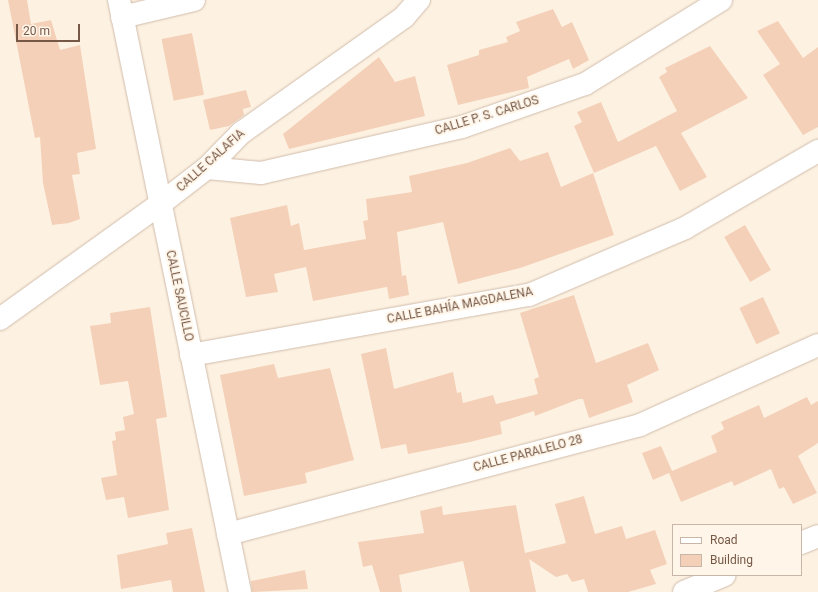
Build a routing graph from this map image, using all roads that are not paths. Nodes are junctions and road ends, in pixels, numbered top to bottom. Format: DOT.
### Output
graph roads {
  1 [pos="194,0"];
  2 [pos="418,0"];
  3 [pos="721,0"];
  4 [pos="120,9"];
  5 [pos="818,151"];
  6 [pos="207,168"];
  7 [pos="160,204"];
  8 [pos="0,319"];
  9 [pos="818,345"];
  10 [pos="191,355"];
  11 [pos="228,534"];
  12 [pos="818,536"];
  13 [pos="802,543"];
  14 [pos="723,576"];
  15 [pos="240,592"];
  16 [pos="684,592"];
  1 -- 4 [label="street"];
  2 -- 6 [label="street, CALLE CALAFIA"];
  3 -- 6 [label="street, CALLE P. S. CARLOS"];
  4 -- 7 [label="street, CALLE SAUCILLO"];
  5 -- 10 [label="street, CALLE BAHÍA MAGDALENA"];
  6 -- 7 [label="street, CALLE CALAFIA"];
  7 -- 8 [label="street, CALLE CALAFIA"];
  7 -- 10 [label="street, CALLE SAUCILLO"];
  9 -- 11 [label="street, CALLE PARALELO 28"];
  10 -- 11 [label="street, CALLE SAUCILLO"];
  11 -- 15 [label="street, CALLE SAUCILLO"];
  12 -- 13 [label="street"];
  14 -- 16 [label="street"];
}
